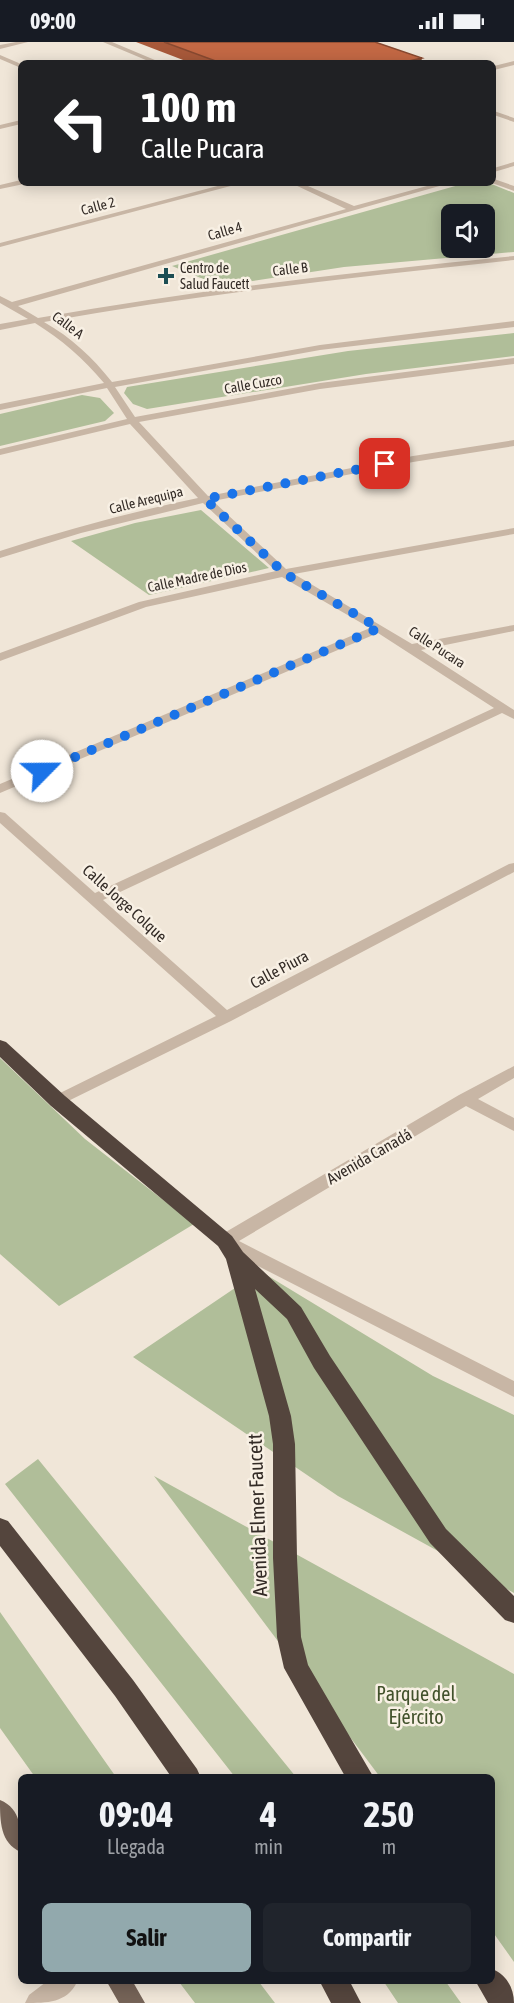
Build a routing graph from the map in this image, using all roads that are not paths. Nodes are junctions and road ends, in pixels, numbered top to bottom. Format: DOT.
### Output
graph roads {
  1 [pos="25,42"];
  2 [pos="106,42"];
  3 [pos="0,47"];
  4 [pos="0,57"];
  5 [pos="151,60"];
  6 [pos="514,63"];
  7 [pos="18,65"];
  8 [pos="496,68"];
  9 [pos="514,108"];
  10 [pos="496,112"];
  11 [pos="496,114"];
  12 [pos="514,120"];
  13 [pos="18,123"];
  14 [pos="1,126"];
  15 [pos="514,164"];
  16 [pos="496,169"];
  17 [pos="496,182"];
  18 [pos="18,183"];
  19 [pos="226,186"];
  20 [pos="302,186"];
  21 [pos="435,186"];
  22 [pos="0,187"];
  23 [pos="514,189"];
  24 [pos="354,209"];
  25 [pos="0,245"];
  26 [pos="514,258"];
  27 [pos="0,299"];
  28 [pos="12,305"];
  29 [pos="37,319"];
  30 [pos="514,324"];
  31 [pos="0,327"];
  32 [pos="514,361"];
  33 [pos="109,384"];
  34 [pos="0,407"];
  35 [pos="133,421"];
  36 [pos="514,443"];
  37 [pos="0,452"];
  38 [pos="205,499"];
  39 [pos="514,531"];
  40 [pos="0,555"];
  41 [pos="284,573"];
  42 [pos="379,628"];
  43 [pos="514,628"];
  44 [pos="412,648"];
  45 [pos="0,657"];
  46 [pos="509,712"];
  47 [pos="0,789"];
  48 [pos="0,816"];
  49 [pos="514,867"];
  50 [pos="94,899"];
  51 [pos="226,1017"];
  52 [pos="0,1046"];
  53 [pos="514,1071"];
  54 [pos="465,1099"];
  55 [pos="58,1101"];
  56 [pos="514,1125"];
  57 [pos="230,1250"];
  58 [pos="514,1390"];
  59 [pos="0,1528"];
  60 [pos="514,1612"];
  61 [pos="185,1774"];
  62 [pos="359,1774"];
  63 [pos="0,1811"];
  64 [pos="18,1837"];
  65 [pos="62,1984"];
  66 [pos="120,1984"];
  67 [pos="335,1984"];
  68 [pos="491,1984"];
  69 [pos="37,2003"];
  70 [pos="133,2003"];
  71 [pos="347,2003"];
  72 [pos="505,2003"];
  1 -- 3 [label="street"];
  2 -- 5 [label="street"];
  4 -- 7 [label="street"];
  6 -- 8 [label="street"];
  9 -- 10 [label="street"];
  11 -- 12 [label="street"];
  13 -- 14 [label="street"];
  15 -- 16 [label="street"];
  17 -- 23 [label="street"];
  18 -- 22 [label="street"];
  19 -- 25 [label="street, Calle 2"];
  20 -- 24 [label="street"];
  21 -- 24 [label="street, Calle 4"];
  24 -- 28 [label="street, Calle 4"];
  26 -- 29 [label="street, Calle B"];
  27 -- 28 [label="street, Calle A"];
  28 -- 29 [label="street, Calle A"];
  29 -- 31 [label="street, Calle B"];
  29 -- 33 [label="street, Calle A"];
  30 -- 33 [label="street, Calle Cuzco"];
  32 -- 35 [label="street, Calle Cuzco"];
  33 -- 34 [label="street, Calle Cuzco"];
  33 -- 35 [label="street, Calle Pucara"];
  35 -- 37 [label="street, Calle Cuzco"];
  35 -- 38 [label="street, Calle Pucara"];
  36 -- 38 [label="street, Calle Arequipa"];
  38 -- 40 [label="street, Calle Arequipa"];
  38 -- 41 [label="street, Calle Pucara"];
  39 -- 41 [label="street, Calle Madre de Dios"];
  41 -- 42 [label="street, Calle Pucara"];
  41 -- 45 [label="street, Calle Madre de Dios"];
  42 -- 44 [label="street, Calle Pucara"];
  42 -- 47 [label="street"];
  43 -- 44 [label="street"];
  44 -- 46 [label="street, Calle Pucara"];
  46 -- 50 [label="street"];
  48 -- 50 [label="street, Calle Jorge Colque"];
  49 -- 51 [label="street, Calle Piura"];
  50 -- 51 [label="street, Calle Jorge Colque"];
  51 -- 55 [label="street, Calle Piura"];
  52 -- 55 [label="highway"];
  53 -- 54 [label="street, Avenida Canadá"];
  54 -- 56 [label="street"];
  54 -- 57 [label="street, Avenida Canadá"];
  55 -- 57 [label="highway"];
  57 -- 58 [label="street"];
  57 -- 60 [label="highway"];
  57 -- 62 [label="highway, Avenida Elmer Faucett"];
  59 -- 61 [label="highway"];
  63 -- 64 [label="main road"];
  65 -- 69 [label="street"];
  66 -- 70 [label="main road"];
  67 -- 71 [label="highway"];
  68 -- 72 [label="highway"];
}
